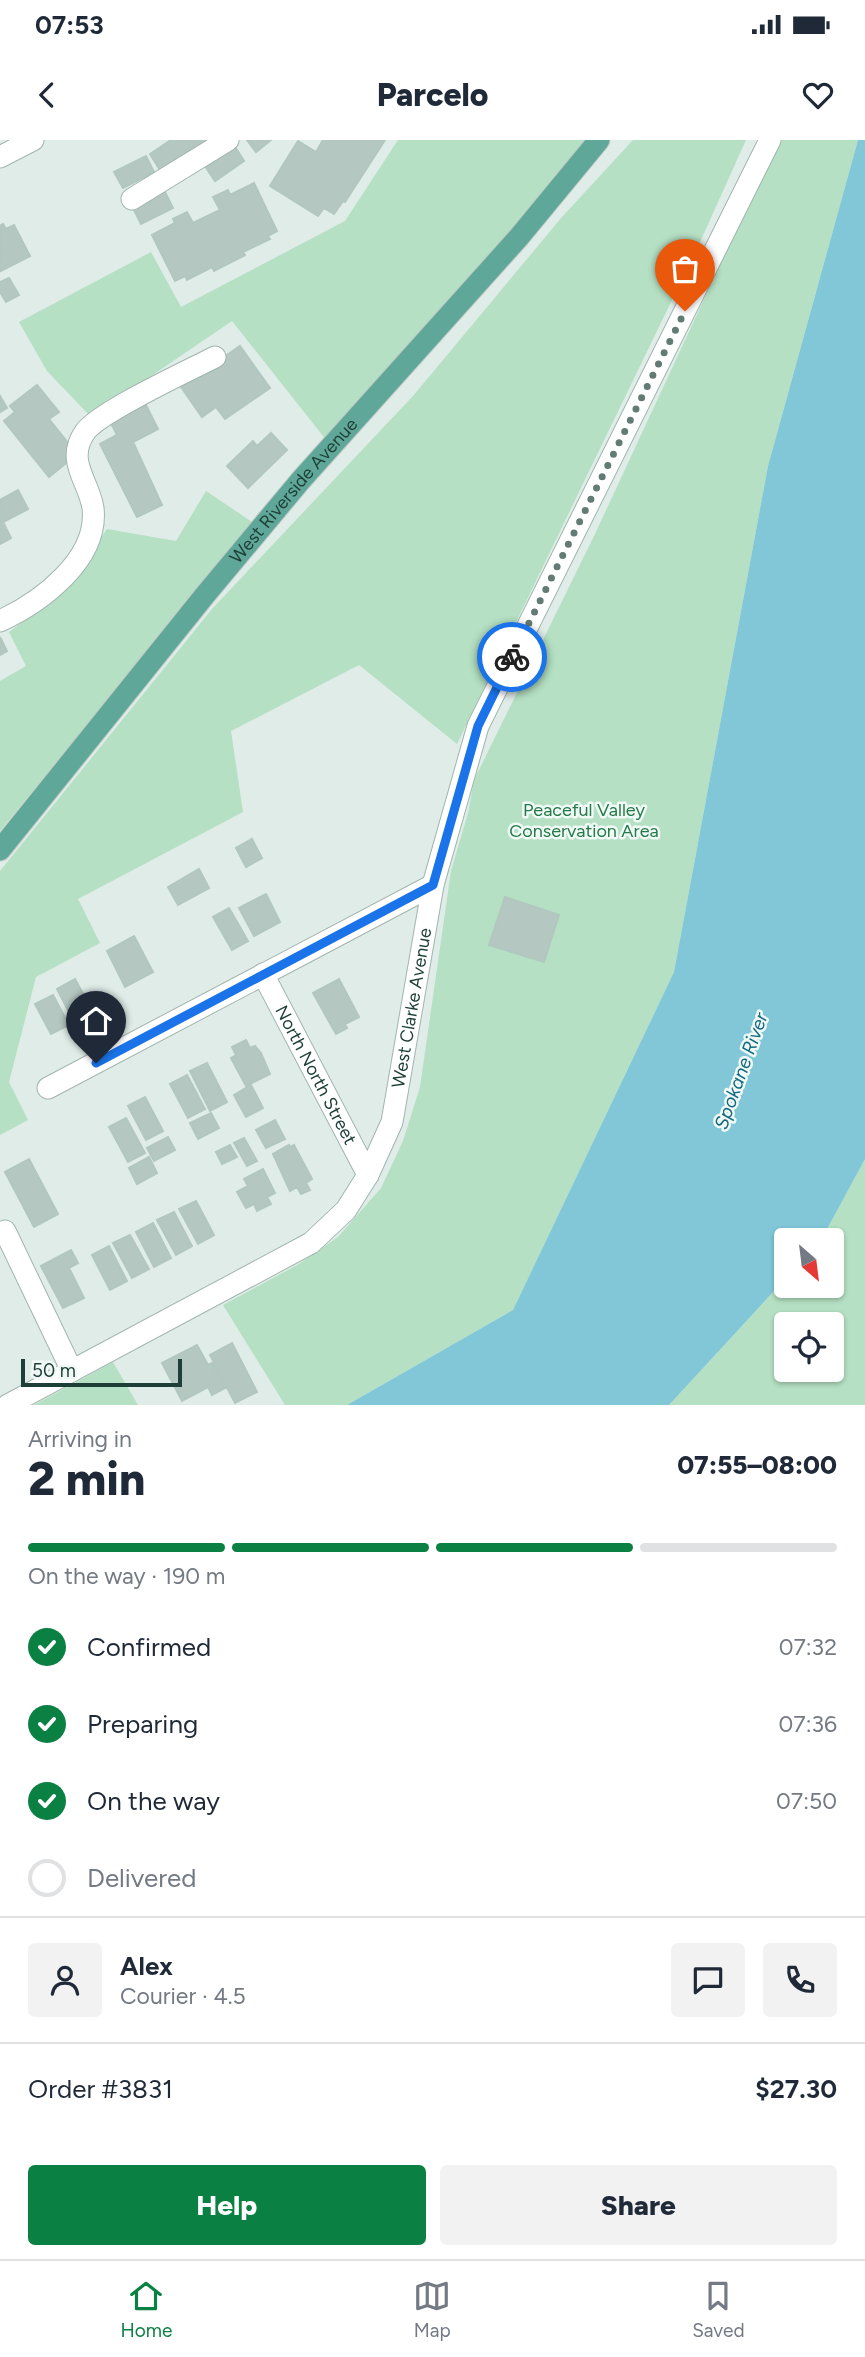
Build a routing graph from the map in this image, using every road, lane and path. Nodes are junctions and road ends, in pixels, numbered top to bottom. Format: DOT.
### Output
graph roads {
  1 [pos="33,140"];
  2 [pos="228,140"];
  3 [pos="598,140"];
  4 [pos="770,140"];
  5 [pos="0,157"];
  6 [pos="132,199"];
  7 [pos="215,357"];
  8 [pos="0,621"];
  9 [pos="0,850"];
  10 [pos="433,885"];
  11 [pos="263,974"];
  12 [pos="48,1088"];
  13 [pos="368,1175"];
  14 [pos="5,1231"];
  15 [pos="72,1371"];
  16 [pos="8,1405"];
  1 -- 5 [label="street"];
  2 -- 6 [label="street"];
  3 -- 9 [label="main road, West Riverside Avenue"];
  4 -- 10 [label="street, West Clarke Avenue"];
  7 -- 8 [label="street"];
  10 -- 11 [label="street"];
  10 -- 13 [label="street, West Clarke Avenue"];
  11 -- 12 [label="street"];
  11 -- 13 [label="street, North North Street"];
  13 -- 15 [label="street, West Clarke Avenue"];
  14 -- 15 [label="street"];
  15 -- 16 [label="street, West Clarke Avenue"];
}
